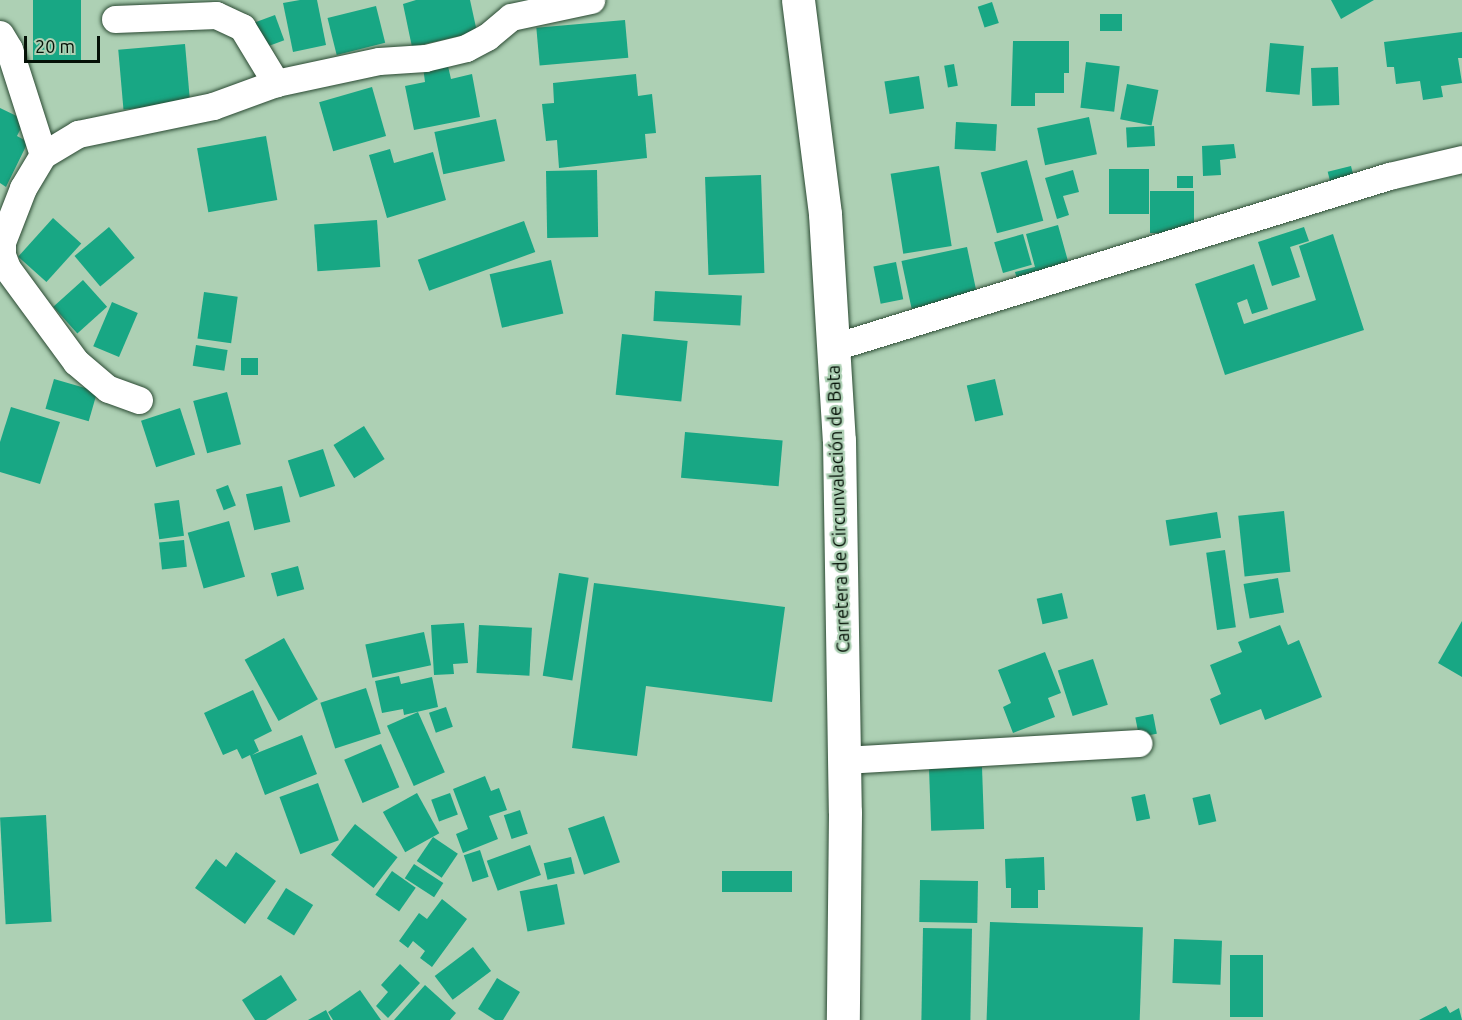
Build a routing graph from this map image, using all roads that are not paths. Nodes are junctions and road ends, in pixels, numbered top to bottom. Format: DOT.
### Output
graph roads {
  1 [pos="591,0"];
  2 [pos="798,0"];
  3 [pos="115,19"];
  4 [pos="0,34"];
  5 [pos="276,83"];
  6 [pos="43,155"];
  7 [pos="1462,159"];
  8 [pos="834,346"];
  9 [pos="140,400"];
  10 [pos="1139,743"];
  11 [pos="844,760"];
  12 [pos="843,1020"];
  1 -- 5 [label="street"];
  2 -- 8 [label="main road, Carretera de Circunvalación de Bata"];
  3 -- 5 [label="street"];
  4 -- 6 [label="street"];
  5 -- 6 [label="street"];
  6 -- 9 [label="street"];
  7 -- 8 [label="street"];
  8 -- 11 [label="main road, Carretera de Circunvalación de Bata"];
  10 -- 11 [label="street"];
  11 -- 12 [label="main road, Carretera de Circunvalación de Bata"];
}
